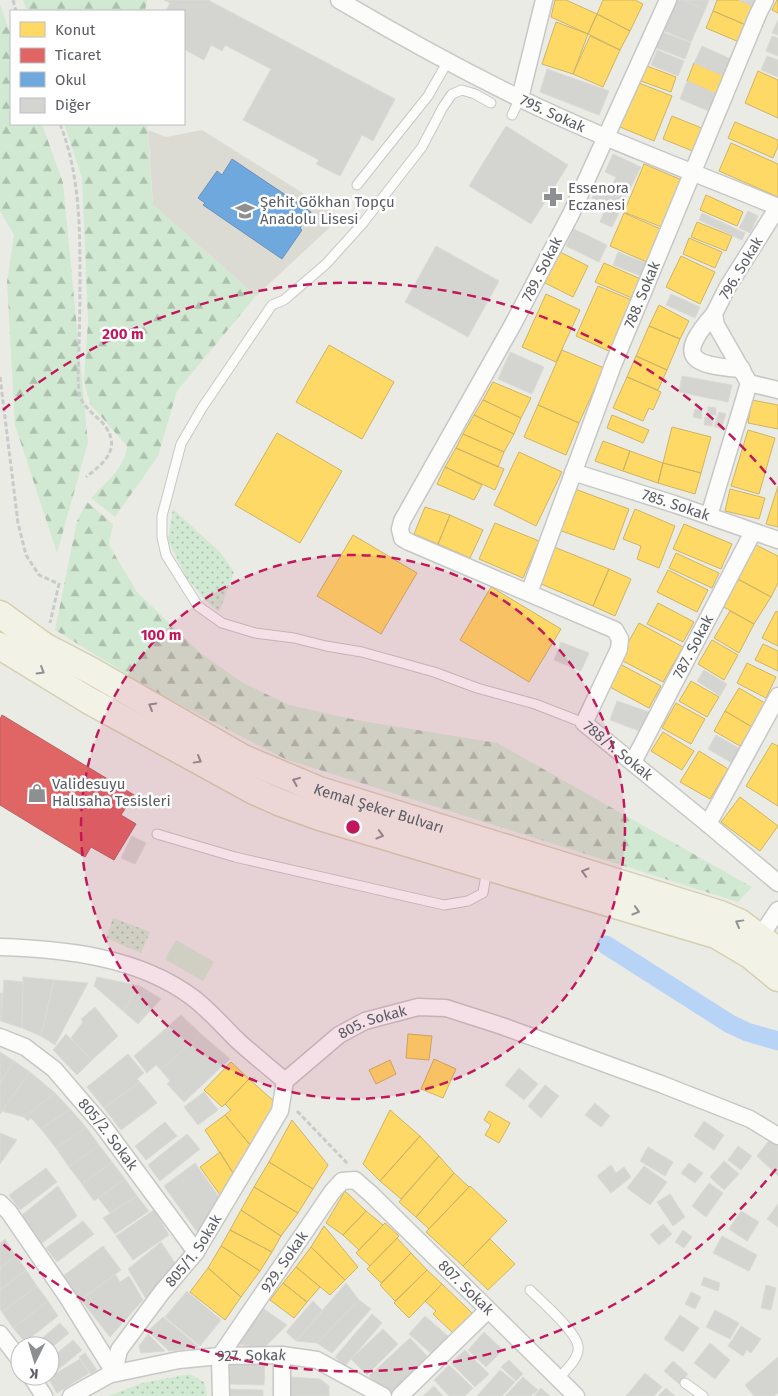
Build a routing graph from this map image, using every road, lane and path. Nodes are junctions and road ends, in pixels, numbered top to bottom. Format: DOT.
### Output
graph roads {
  1 [pos="339,0"];
  2 [pos="544,0"];
  3 [pos="668,0"];
  4 [pos="765,0"];
  5 [pos="448,61"];
  6 [pos="520,98"];
  7 [pos="491,103"];
  8 [pos="512,115"];
  9 [pos="60,125"];
  10 [pos="606,137"];
  11 [pos="693,172"];
  12 [pos="357,184"];
  13 [pos="778,207"];
  14 [pos="714,314"];
  15 [pos="746,376"];
  16 [pos="0,377"];
  17 [pos="778,390"];
  18 [pos="573,472"];
  19 [pos="86,477"];
  20 [pos="709,516"];
  21 [pos="400,529"];
  22 [pos="753,532"];
  23 [pos="778,540"];
  24 [pos="529,593"];
  25 [pos="0,614"];
  26 [pos="0,646"];
  27 [pos="44,646"];
  28 [pos="778,696"];
  29 [pos="584,723"];
  30 [pos="633,762"];
  31 [pos="708,824"];
  32 [pos="157,834"];
  33 [pos="487,866"];
  34 [pos="778,883"];
  35 [pos="778,910"];
  36 [pos="769,944"];
  37 [pos="0,947"];
  38 [pos="778,978"];
  39 [pos="0,1037"];
  40 [pos="284,1089"];
  41 [pos="778,1136"];
  42 [pos="356,1180"];
  43 [pos="0,1203"];
  44 [pos="196,1252"];
  45 [pos="530,1290"];
  46 [pos="488,1310"];
  47 [pos="0,1334"];
  48 [pos="10,1347"];
  49 [pos="282,1355"];
  50 [pos="220,1356"];
  51 [pos="113,1373"];
  52 [pos="558,1379"];
  53 [pos="685,1383"];
  54 [pos="71,1396"];
  55 [pos="220,1396"];
  56 [pos="282,1396"];
  57 [pos="383,1396"];
  58 [pos="400,1396"];
  59 [pos="576,1396"];
  60 [pos="703,1396"];
  1 -- 5 [label="street, 795. Sokak"];
  2 -- 6 [label="street"];
  3 -- 10 [label="street, 789. Sokak"];
  4 -- 11 [label="street, 788. Sokak"];
  5 -- 6 [label="street, 795. Sokak"];
  5 -- 12 [label="lane"];
  6 -- 8 [label="lane"];
  6 -- 10 [label="street, 795. Sokak"];
  7 -- 29 [label="lane"];
  9 -- 19 [label="path"];
  10 -- 11 [label="street, 795. Sokak"];
  10 -- 21 [label="street, 789. Sokak"];
  11 -- 13 [label="street, 795. Sokak"];
  11 -- 18 [label="street, 788. Sokak"];
  13 -- 14 [label="street, 796. Sokak"];
  14 -- 15 [label="street, 796. Sokak"];
  14 -- 15 [label="street"];
  15 -- 17 [label="street"];
  15 -- 20 [label="street"];
  16 -- 27 [label="path"];
  18 -- 20 [label="street, 785. Sokak"];
  18 -- 24 [label="street, 788. Sokak"];
  20 -- 22 [label="street, 785. Sokak"];
  21 -- 24 [label="street, 788/1. Sokak"];
  22 -- 23 [label="street, 785. Sokak"];
  22 -- 30 [label="street, 787. Sokak"];
  24 -- 29 [label="street, 788/1. Sokak"];
  25 -- 27 [label="main road, Kemal Şeker Bulvarı"];
  26 -- 33 [label="main road, Kemal Şeker Bulvarı, one-way"];
  36 -- 27 [label="main road, Kemal Şeker Bulvarı, one-way"];
  28 -- 31 [label="street"];
  29 -- 30 [label="street, 788/1. Sokak"];
  30 -- 31 [label="street, 788/1. Sokak"];
  31 -- 34 [label="street, 788/1. Sokak"];
  32 -- 33 [label="lane"];
  33 -- 38 [label="main road, Kemal Şeker Bulvarı, one-way"];
  35 -- 36 [label="street"];
  37 -- 40 [label="street"];
  39 -- 44 [label="street, 805/2. Sokak"];
  40 -- 41 [label="street, 805. Sokak"];
  40 -- 42 [label="path"];
  40 -- 44 [label="street, 805/1. Sokak"];
  42 -- 46 [label="street, 807. Sokak"];
  42 -- 50 [label="street, 929. Sokak"];
  43 -- 51 [label="street"];
  44 -- 51 [label="street, 805/1. Sokak"];
  45 -- 52 [label="lane"];
  46 -- 52 [label="street, 807. Sokak"];
  46 -- 58 [label="street"];
  47 -- 48 [label="street"];
  49 -- 50 [label="street, 927. Sokak"];
  49 -- 56 [label="street"];
  49 -- 57 [label="street, 927. Sokak"];
  50 -- 51 [label="street, 927. Sokak"];
  50 -- 55 [label="street"];
  51 -- 54 [label="street"];
  52 -- 59 [label="street, 807. Sokak"];
  53 -- 60 [label="lane"];
}
